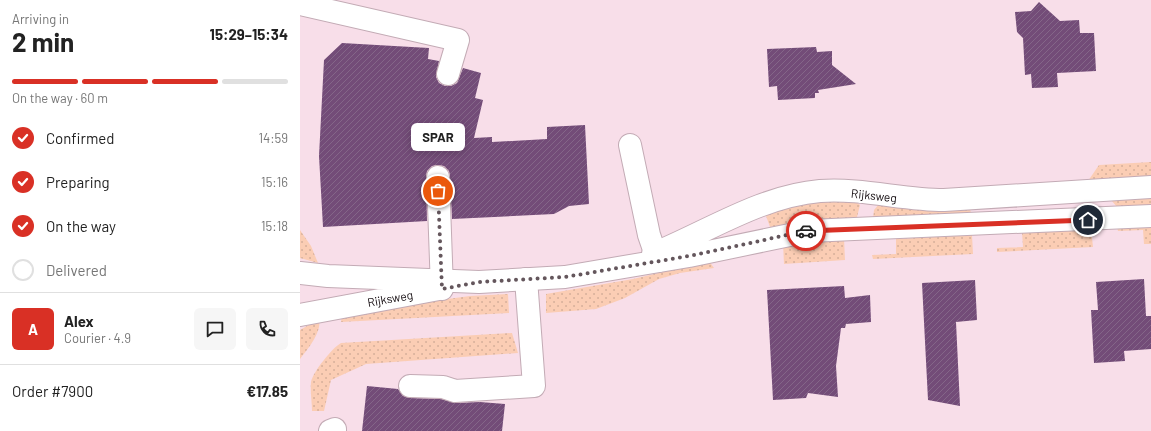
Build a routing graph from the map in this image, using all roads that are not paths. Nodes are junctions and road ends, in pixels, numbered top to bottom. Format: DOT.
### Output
graph roads {
  1 [pos="300,4"];
  2 [pos="448,74"];
  3 [pos="630,145"];
  4 [pos="438,177"];
  5 [pos="1151,187"];
  6 [pos="1151,216"];
  7 [pos="657,257"];
  8 [pos="300,272"];
  9 [pos="526,279"];
  10 [pos="441,285"];
  11 [pos="300,315"];
  12 [pos="410,386"];
  13 [pos="330,431"];
  14 [pos="335,431"];
  1 -- 2 [label="main road"];
  3 -- 7 [label="main road"];
  4 -- 10 [label="main road"];
  5 -- 7 [label="main road, Rijksweg"];
  6 -- 7 [label="main road, Rijksweg"];
  7 -- 9 [label="main road, Rijksweg"];
  8 -- 10 [label="main road, Rijksweg"];
  9 -- 10 [label="main road, Rijksweg"];
  9 -- 12 [label="main road"];
  10 -- 11 [label="main road, Rijksweg"];
  13 -- 14 [label="main road"];
}
